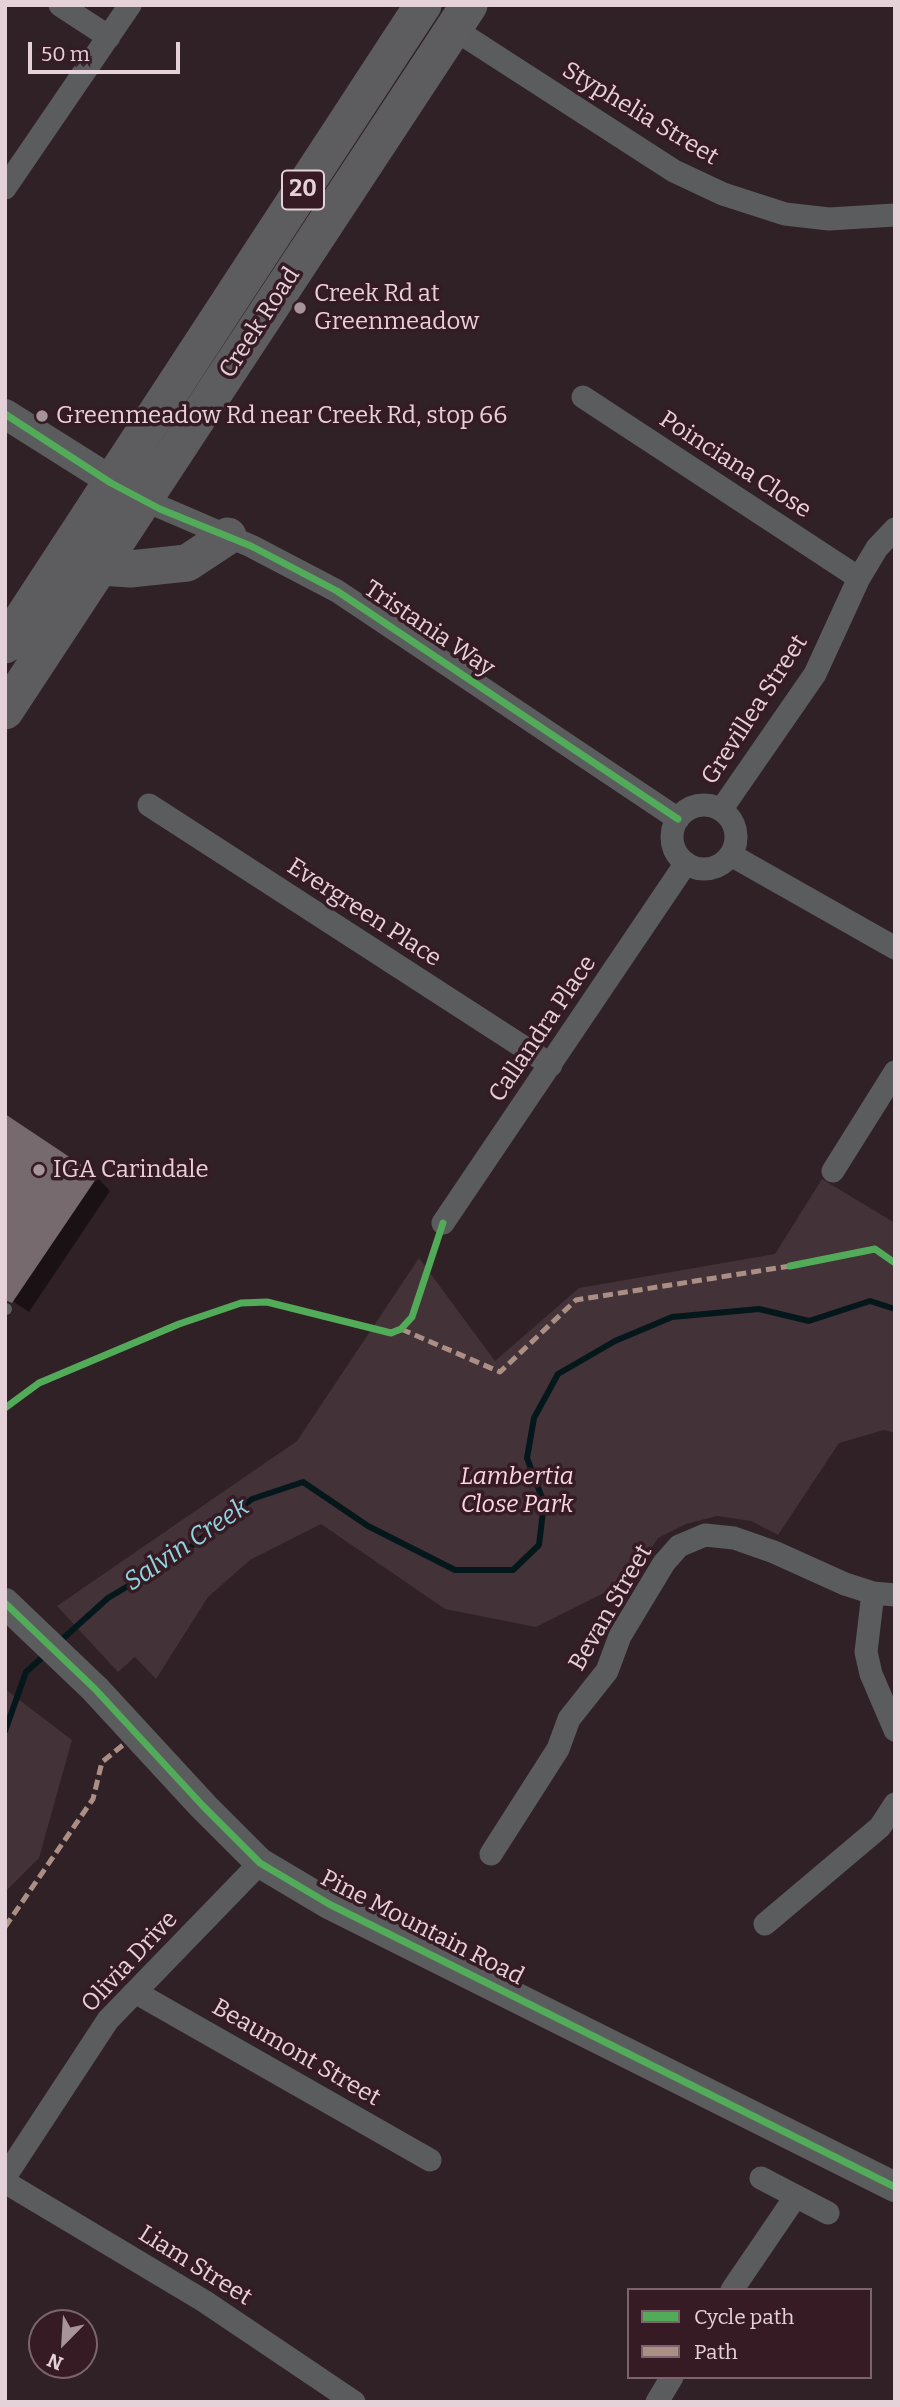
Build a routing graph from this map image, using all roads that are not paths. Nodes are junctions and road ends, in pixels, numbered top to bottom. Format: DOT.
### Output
graph roads {
  1 [pos="61,5"];
  2 [pos="130,5"];
  3 [pos="423,5"];
  4 [pos="461,17"];
  5 [pos="109,37"];
  6 [pos="5,188"];
  7 [pos="895,215"];
  8 [pos="583,397"];
  9 [pos="5,414"];
  10 [pos="111,483"];
  11 [pos="144,500"];
  12 [pos="895,529"];
  13 [pos="228,536"];
  14 [pos="100,566"];
  15 [pos="859,578"];
  16 [pos="5,645"];
  17 [pos="5,711"];
  18 [pos="149,805"];
  19 [pos="721,810"];
  20 [pos="678,820"];
  21 [pos="731,855"];
  22 [pos="686,863"];
  23 [pos="895,948"];
  24 [pos="551,1065"];
  25 [pos="895,1072"];
  26 [pos="834,1171"];
  27 [pos="443,1223"];
  28 [pos="884,1594"];
  29 [pos="7,1604"];
  30 [pos="895,1730"];
  31 [pos="895,1804"];
  32 [pos="491,1854"];
  33 [pos="260,1863"];
  34 [pos="765,1924"];
  35 [pos="135,1992"];
  36 [pos="430,2160"];
  37 [pos="761,2178"];
  38 [pos="5,2179"];
  39 [pos="895,2187"];
  40 [pos="796,2196"];
  41 [pos="828,2213"];
  42 [pos="733,2288"];
  43 [pos="671,2379"];
  44 [pos="354,2402"];
  45 [pos="657,2402"];
  1 -- 5 [label="street"];
  2 -- 5 [label="street"];
  3 -- 10 [label="main road, Creek Road / 20"];
  4 -- 7 [label="street, Styphelia Street"];
  4 -- 11 [label="main road, Creek Road / 20"];
  5 -- 6 [label="street"];
  8 -- 15 [label="street, Poinciana Close"];
  9 -- 10 [label="street"];
  10 -- 11 [label="street"];
  10 -- 16 [label="main road, Creek Road / 20"];
  11 -- 13 [label="street, Tristania Way"];
  11 -- 14 [label="main road, Creek Road / 20"];
  12 -- 15 [label="street, Grevillea Street"];
  13 -- 14 [label="main road"];
  13 -- 20 [label="street, Tristania Way"];
  14 -- 17 [label="main road, Creek Road / 20"];
  15 -- 19 [label="street, Grevillea Street"];
  18 -- 24 [label="street, Evergreen Place"];
  19 -- 20 [label="street"];
  19 -- 21 [label="street"];
  20 -- 22 [label="street"];
  21 -- 22 [label="street"];
  21 -- 23 [label="street"];
  22 -- 24 [label="street, Callandra Place"];
  24 -- 27 [label="street, Callandra Place"];
  25 -- 26 [label="street"];
  28 -- 30 [label="street"];
  28 -- 32 [label="street, Bevan Street"];
  29 -- 33 [label="street, Pine Mountain Road"];
  31 -- 34 [label="street"];
  33 -- 35 [label="street, Olivia Drive"];
  33 -- 39 [label="street, Pine Mountain Road"];
  35 -- 36 [label="street, Beaumont Street"];
  35 -- 38 [label="street, Olivia Drive"];
  37 -- 40 [label="street"];
  38 -- 44 [label="street, Liam Street"];
  40 -- 41 [label="street"];
  40 -- 42 [label="street"];
  43 -- 45 [label="street"];
}
